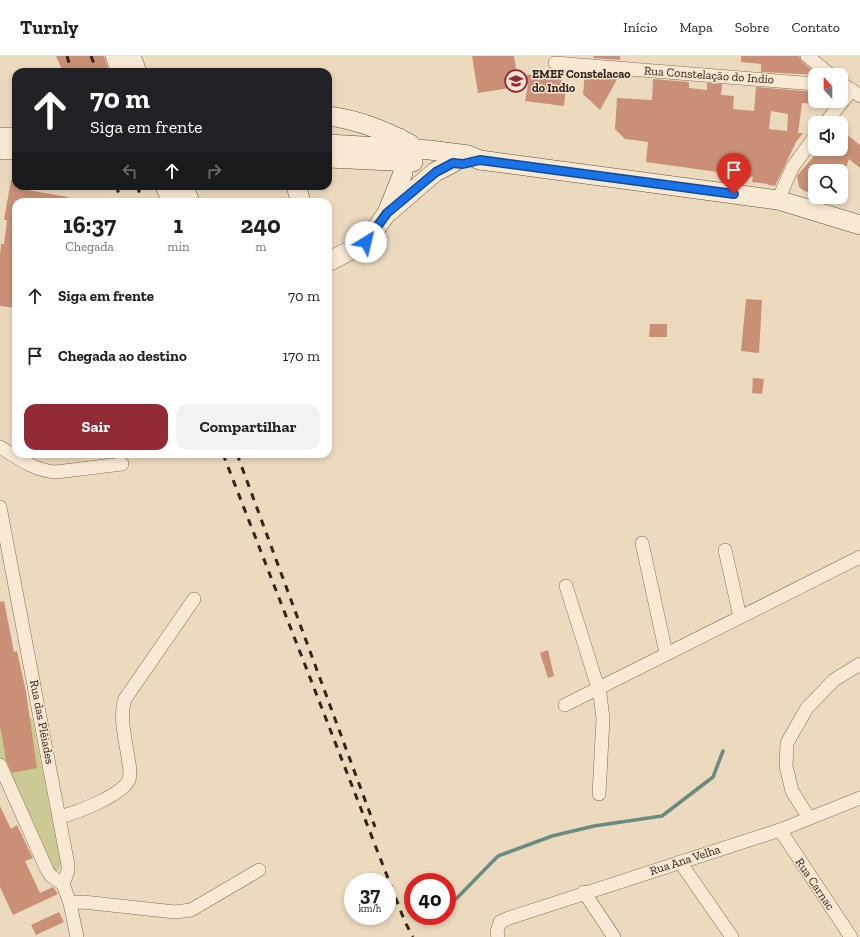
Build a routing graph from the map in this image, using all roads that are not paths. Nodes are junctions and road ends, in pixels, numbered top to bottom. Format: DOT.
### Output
graph roads {
  1 [pos="115,56"];
  2 [pos="131,56"];
  3 [pos="807,56"];
  4 [pos="555,63"];
  5 [pos="120,68"];
  6 [pos="136,68"];
  7 [pos="822,68"];
  8 [pos="808,83"];
  9 [pos="332,116"];
  10 [pos="12,136"];
  11 [pos="0,137"];
  12 [pos="332,144"];
  13 [pos="808,146"];
  14 [pos="401,149"];
  15 [pos="0,150"];
  16 [pos="12,150"];
  17 [pos="332,158"];
  18 [pos="480,160"];
  19 [pos="453,163"];
  20 [pos="778,200"];
  21 [pos="387,213"];
  22 [pos="860,225"];
  23 [pos="332,260"];
  24 [pos="0,447"];
  25 [pos="12,455"];
  26 [pos="17,458"];
  27 [pos="122,464"];
  28 [pos="0,507"];
  29 [pos="642,543"];
  30 [pos="725,550"];
  31 [pos="860,557"];
  32 [pos="566,586"];
  33 [pos="194,599"];
  34 [pos="740,617"];
  35 [pos="666,653"];
  36 [pos="860,664"];
  37 [pos="598,688"];
  38 [pos="565,705"];
  39 [pos="0,765"];
  40 [pos="598,794"];
  41 [pos="860,798"];
  42 [pos="60,817"];
  43 [pos="809,818"];
  44 [pos="780,830"];
  45 [pos="680,862"];
  46 [pos="259,870"];
  47 [pos="63,884"];
  48 [pos="584,892"];
  49 [pos="70,903"];
  50 [pos="78,936"];
  51 [pos="498,937"];
  52 [pos="614,937"];
  53 [pos="732,937"];
  54 [pos="851,937"];
  1 -- 5 [label="main road"];
  2 -- 6 [label="main road"];
  3 -- 7 [label="street"];
  4 -- 8 [label="street, Rua Constelação do Indio"];
  9 -- 14 [label="main road"];
  10 -- 11 [label="main road"];
  12 -- 14 [label="main road"];
  13 -- 20 [label="street"];
  14 -- 17 [label="main road"];
  14 -- 18 [label="main road"];
  14 -- 19 [label="main road"];
  14 -- 21 [label="main road"];
  15 -- 16 [label="main road"];
  18 -- 19 [label="main road"];
  18 -- 20 [label="main road"];
  19 -- 21 [label="main road"];
  20 -- 22 [label="main road"];
  21 -- 23 [label="main road"];
  24 -- 25 [label="street"];
  26 -- 27 [label="street"];
  28 -- 42 [label="street, Rua das Plêiades"];
  29 -- 35 [label="street"];
  30 -- 34 [label="street"];
  31 -- 34 [label="street"];
  32 -- 37 [label="street"];
  33 -- 42 [label="street"];
  34 -- 35 [label="street"];
  35 -- 37 [label="street"];
  36 -- 43 [label="street"];
  37 -- 38 [label="street"];
  37 -- 40 [label="street"];
  39 -- 47 [label="street"];
  41 -- 43 [label="street, Rua Ana Velha"];
  42 -- 47 [label="street, Rua das Plêiades"];
  43 -- 44 [label="street, Rua Ana Velha"];
  44 -- 45 [label="street, Rua Ana Velha"];
  44 -- 54 [label="street, Rua Carnac"];
  45 -- 48 [label="street, Rua Ana Velha"];
  45 -- 53 [label="street"];
  46 -- 49 [label="street"];
  47 -- 49 [label="street"];
  48 -- 51 [label="street, Rua Ana Velha"];
  48 -- 52 [label="street"];
  49 -- 50 [label="street"];
}
